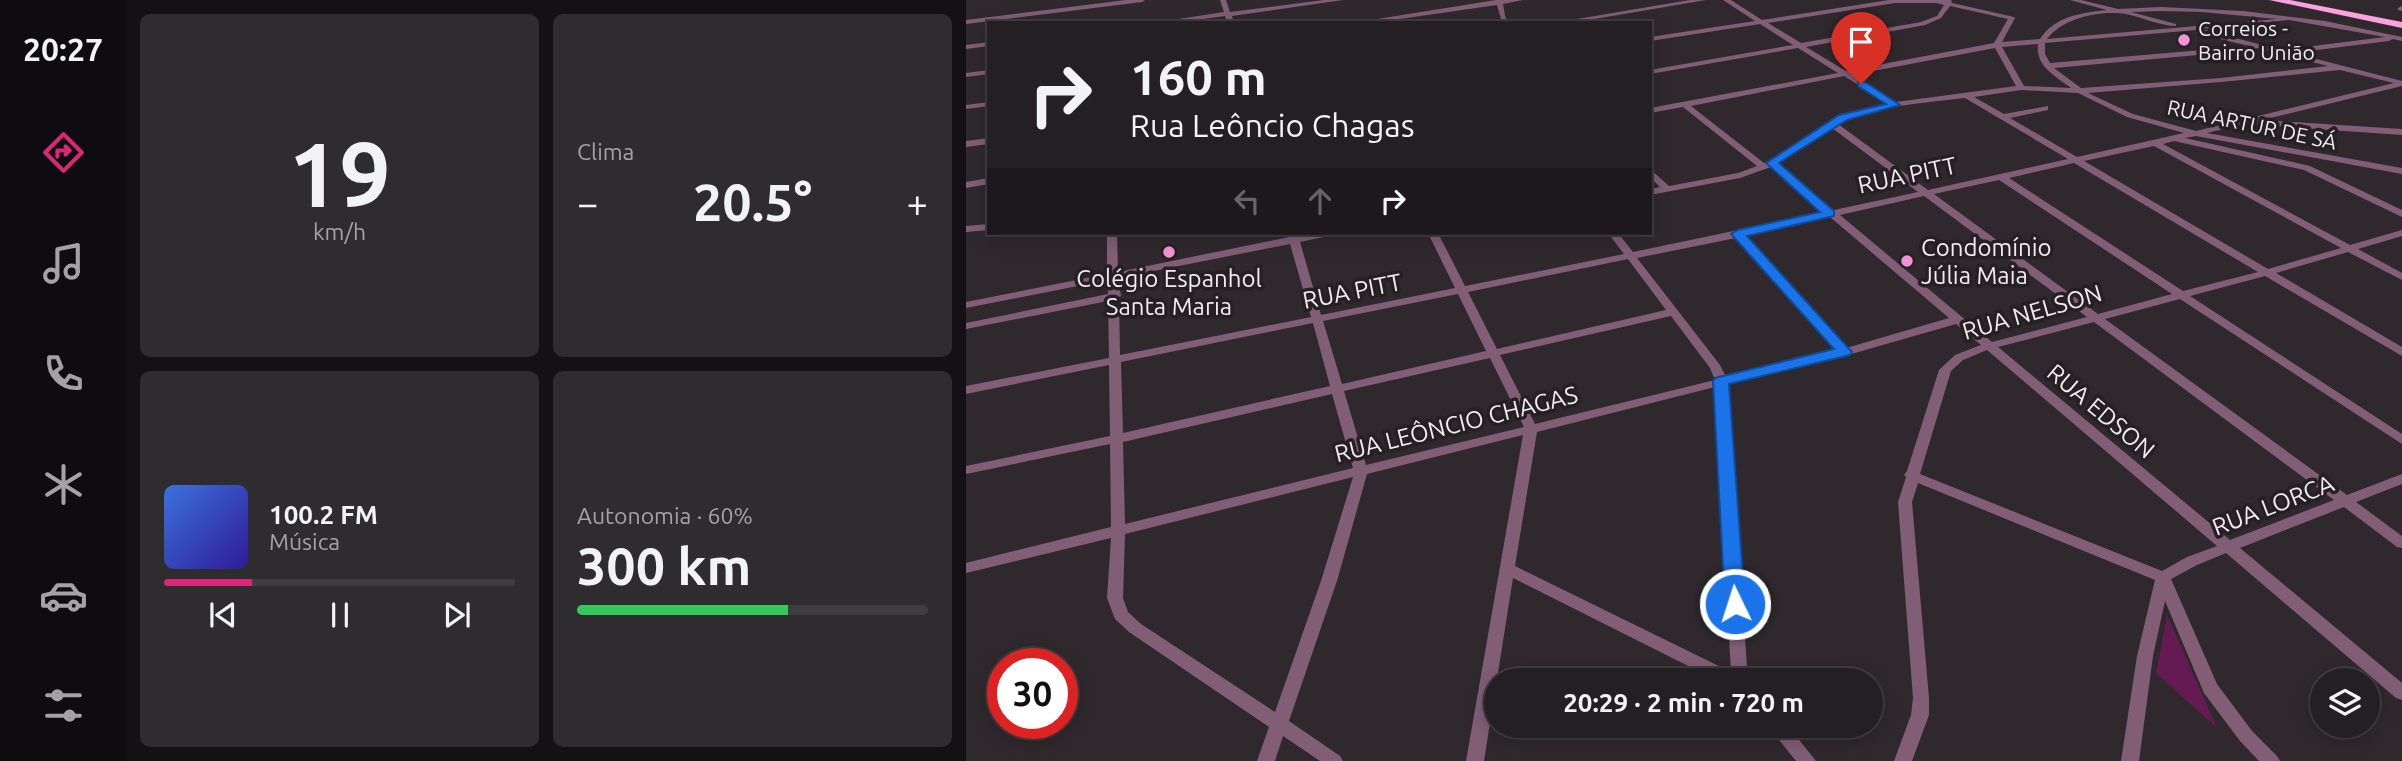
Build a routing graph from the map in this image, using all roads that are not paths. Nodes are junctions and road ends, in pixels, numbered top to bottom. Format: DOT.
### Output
graph roads {
  1 [pos="1067,0"];
  2 [pos="1142,0"];
  3 [pos="1223,0"];
  4 [pos="1340,0"];
  5 [pos="1520,0"];
  6 [pos="1703,0"];
  7 [pos="1726,0"];
  8 [pos="2073,0"];
  9 [pos="2274,0"];
  10 [pos="2333,0"];
  11 [pos="1500,1"];
  12 [pos="1948,2"];
  13 [pos="1097,5"];
  14 [pos="2104,8"];
  15 [pos="2401,10"];
  16 [pos="1228,13"];
  17 [pos="2007,15"];
  18 [pos="2307,18"];
  19 [pos="1502,20"];
  20 [pos="1170,21"];
  21 [pos="1230,21"];
  22 [pos="1368,21"];
  23 [pos="1569,21"];
  24 [pos="1759,21"];
  25 [pos="966,22"];
  26 [pos="2402,25"];
  27 [pos="2187,28"];
  28 [pos="1652,39"];
  29 [pos="2400,39"];
  30 [pos="2043,40"];
  31 [pos="987,44"];
  32 [pos="1997,45"];
  33 [pos="1800,46"];
  34 [pos="966,47"];
  35 [pos="2264,47"];
  36 [pos="2282,51"];
  37 [pos="2047,66"];
  38 [pos="2343,67"];
  39 [pos="987,72"];
  40 [pos="1652,72"];
  41 [pos="1845,73"];
  42 [pos="966,75"];
  43 [pos="2402,84"];
  44 [pos="2021,88"];
  45 [pos="2077,91"];
  46 [pos="1967,96"];
  47 [pos="987,104"];
  48 [pos="1684,104"];
  49 [pos="1895,105"];
  50 [pos="966,107"];
  51 [pos="2045,108"];
  52 [pos="1652,111"];
  53 [pos="2003,117"];
  54 [pos="2242,121"];
  55 [pos="1831,123"];
  56 [pos="2402,132"];
  57 [pos="2194,133"];
  58 [pos="2172,139"];
  59 [pos="987,141"];
  60 [pos="2154,142"];
  61 [pos="966,144"];
  62 [pos="2076,160"];
  63 [pos="1768,165"];
  64 [pos="2402,171"];
  65 [pos="1652,174"];
  66 [pos="2000,176"];
  67 [pos="987,181"];
  68 [pos="966,185"];
  69 [pos="1668,190"];
  70 [pos="1652,192"];
  71 [pos="1922,192"];
  72 [pos="1830,214"];
  73 [pos="2402,214"];
  74 [pos="987,227"];
  75 [pos="966,229"];
  76 [pos="2402,233"];
  77 [pos="1738,234"];
  78 [pos="1112,235"];
  79 [pos="1317,235"];
  80 [pos="1434,235"];
  81 [pos="1615,235"];
  82 [pos="1294,239"];
  83 [pos="2348,248"];
  84 [pos="1629,254"];
  85 [pos="2265,272"];
  86 [pos="1115,275"];
  87 [pos="2402,277"];
  88 [pos="1462,290"];
  89 [pos="2184,295"];
  90 [pos="1115,296"];
  91 [pos="966,305"];
  92 [pos="1674,312"];
  93 [pos="2093,318"];
  94 [pos="1317,319"];
  95 [pos="1956,320"];
  96 [pos="966,326"];
  97 [pos="1989,346"];
  98 [pos="1844,352"];
  99 [pos="2402,352"];
  100 [pos="1494,353"];
  101 [pos="1115,359"];
  102 [pos="1721,381"];
  103 [pos="1339,388"];
  104 [pos="966,390"];
  105 [pos="1531,428"];
  106 [pos="1116,439"];
  107 [pos="2402,440"];
  108 [pos="966,470"];
  109 [pos="1362,472"];
  110 [pos="1911,475"];
  111 [pos="2402,479"];
  112 [pos="2344,501"];
  113 [pos="1118,533"];
  114 [pos="2402,543"];
  115 [pos="2228,547"];
  116 [pos="966,568"];
  117 [pos="1507,569"];
  118 [pos="2163,577"];
  119 [pos="1710,668"];
  120 [pos="1736,668"];
  121 [pos="2402,693"];
  122 [pos="1278,723"];
  123 [pos="1788,738"];
  124 [pos="1266,761"];
  125 [pos="1334,761"];
  126 [pos="1475,761"];
  127 [pos="1808,761"];
  128 [pos="1903,761"];
  129 [pos="2130,761"];
  130 [pos="2271,761"];
  1 -- 13 [label="street"];
  2 -- 13 [label="street"];
  3 -- 16 [label="street"];
  4 -- 16 [label="street"];
  5 -- 11 [label="street"];
  6 -- 23 [label="street"];
  7 -- 24 [label="street"];
  8 -- 14 [label="street"];
  9 -- 26 [label="highway"];
  10 -- 15 [label="highway"];
  11 -- 19 [label="street"];
  11 -- 22 [label="street"];
  12 -- 17 [label="street"];
  12 -- 24 [label="street"];
  12 -- 33 [label="street"];
  13 -- 25 [label="street"];
  14 -- 18 [label="street"];
  14 -- 27 [label="street"];
  14 -- 30 [label="street"];
  16 -- 20 [label="street"];
  16 -- 21 [label="street"];
  17 -- 32 [label="street"];
  18 -- 27 [label="street"];
  18 -- 29 [label="street"];
  24 -- 28 [label="street"];
  24 -- 33 [label="street"];
  27 -- 30 [label="street"];
  27 -- 35 [label="street"];
  29 -- 36 [label="street"];
  30 -- 32 [label="street"];
  30 -- 37 [label="street"];
  31 -- 34 [label="street"];
  32 -- 41 [label="street"];
  32 -- 44 [label="street"];
  33 -- 40 [label="street"];
  33 -- 41 [label="street"];
  35 -- 36 [label="street"];
  35 -- 37 [label="street"];
  36 -- 38 [label="street"];
  37 -- 45 [label="street, RUA ARTUR DE SÁ"];
  38 -- 43 [label="street"];
  38 -- 45 [label="street"];
  39 -- 42 [label="street"];
  41 -- 48 [label="street"];
  41 -- 49 [label="street"];
  43 -- 54 [label="street, RUA PITT"];
  44 -- 45 [label="street"];
  44 -- 46 [label="street"];
  45 -- 57 [label="street, RUA ARTUR DE SÁ"];
  46 -- 49 [label="street"];
  46 -- 53 [label="street"];
  47 -- 50 [label="street"];
  48 -- 52 [label="street"];
  48 -- 63 [label="street, RUA EDSON"];
  49 -- 55 [label="street"];
  51 -- 53 [label="street"];
  53 -- 62 [label="street"];
  54 -- 56 [label="street"];
  54 -- 57 [label="street, RUA PITT"];
  55 -- 63 [label="street"];
  55 -- 71 [label="street"];
  57 -- 58 [label="street, RUA PITT"];
  57 -- 64 [label="street, RUA ARTUR DE SÁ"];
  58 -- 60 [label="street, RUA PITT"];
  58 -- 73 [label="street"];
  59 -- 61 [label="street"];
  60 -- 62 [label="street, RUA PITT"];
  60 -- 83 [label="street"];
  62 -- 66 [label="street, RUA PITT"];
  62 -- 85 [label="street"];
  63 -- 69 [label="street"];
  63 -- 72 [label="street, RUA EDSON"];
  65 -- 69 [label="street"];
  66 -- 71 [label="street, RUA PITT"];
  66 -- 89 [label="street"];
  67 -- 68 [label="street"];
  69 -- 70 [label="street"];
  71 -- 72 [label="street, RUA PITT"];
  71 -- 93 [label="street"];
  72 -- 77 [label="street, RUA PITT"];
  72 -- 95 [label="street, RUA EDSON"];
  74 -- 75 [label="street"];
  76 -- 83 [label="street, RUA NELSON"];
  77 -- 84 [label="street, RUA PITT"];
  77 -- 98 [label="street"];
  78 -- 86 [label="street"];
  79 -- 82 [label="street"];
  80 -- 88 [label="street"];
  81 -- 84 [label="street"];
  82 -- 86 [label="street"];
  82 -- 94 [label="street"];
  83 -- 85 [label="street, RUA NELSON"];
  83 -- 87 [label="street"];
  84 -- 88 [label="street, RUA PITT"];
  84 -- 92 [label="street"];
  85 -- 89 [label="street, RUA NELSON"];
  85 -- 99 [label="street"];
  86 -- 90 [label="street"];
  86 -- 91 [label="street"];
  88 -- 94 [label="street, RUA PITT"];
  88 -- 100 [label="street"];
  89 -- 93 [label="street, RUA NELSON"];
  89 -- 107 [label="street"];
  90 -- 96 [label="street"];
  90 -- 101 [label="street"];
  92 -- 100 [label="street"];
  92 -- 102 [label="street"];
  93 -- 97 [label="street, RUA NELSON"];
  93 -- 112 [label="street"];
  94 -- 101 [label="street, RUA PITT"];
  94 -- 103 [label="street"];
  95 -- 97 [label="street, RUA EDSON"];
  95 -- 98 [label="street, RUA LEÔNCIO CHAGAS"];
  97 -- 110 [label="street, RUA NELSON"];
  97 -- 115 [label="street, RUA EDSON"];
  98 -- 102 [label="street, RUA LEÔNCIO CHAGAS"];
  100 -- 103 [label="street"];
  100 -- 105 [label="street"];
  101 -- 104 [label="street, RUA PITT"];
  101 -- 106 [label="street"];
  102 -- 105 [label="street, RUA LEÔNCIO CHAGAS"];
  102 -- 120 [label="street"];
  103 -- 106 [label="street"];
  103 -- 109 [label="street"];
  105 -- 109 [label="street, RUA LEÔNCIO CHAGAS"];
  105 -- 117 [label="street"];
  106 -- 108 [label="street"];
  106 -- 113 [label="street"];
  109 -- 113 [label="street, RUA LEÔNCIO CHAGAS"];
  109 -- 122 [label="street"];
  110 -- 118 [label="street"];
  110 -- 128 [label="street, RUA NELSON"];
  111 -- 112 [label="street, RUA LORCA"];
  112 -- 114 [label="street"];
  112 -- 115 [label="street, RUA LORCA"];
  113 -- 116 [label="street, RUA LEÔNCIO CHAGAS"];
  113 -- 122 [label="street"];
  115 -- 118 [label="street, RUA LORCA"];
  115 -- 121 [label="street, RUA EDSON"];
  117 -- 119 [label="street"];
  117 -- 126 [label="street"];
  118 -- 129 [label="street"];
  118 -- 130 [label="street"];
  122 -- 124 [label="street"];
  122 -- 125 [label="street"];
  123 -- 127 [label="street"];
}
